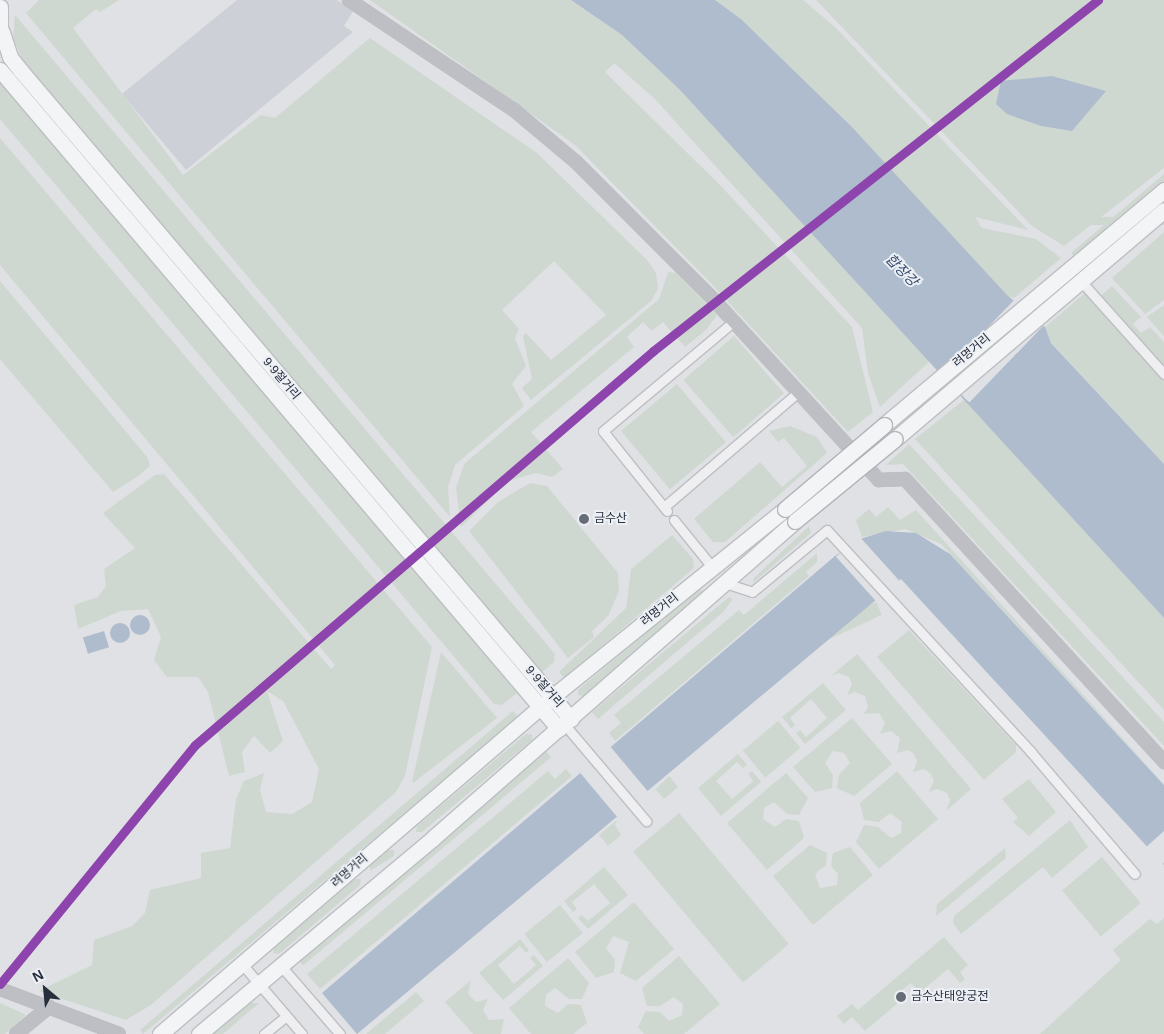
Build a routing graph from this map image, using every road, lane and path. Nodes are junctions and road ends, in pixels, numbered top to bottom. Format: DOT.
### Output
graph roads {
  1 [pos="349,0"];
  2 [pos="0,7"];
  3 [pos="1,34"];
  4 [pos="0,70"];
  5 [pos="1164,190"];
  6 [pos="1164,210"];
  7 [pos="1077,283"];
  8 [pos="734,321"];
  9 [pos="1164,374"];
  10 [pos="798,392"];
  11 [pos="674,520"];
  12 [pos="713,568"];
  13 [pos="725,583"];
  14 [pos="546,702"];
  15 [pos="565,724"];
  16 [pos="1164,762"];
  17 [pos="646,822"];
  18 [pos="1135,874"];
  19 [pos="242,964"];
  20 [pos="281,966"];
  21 [pos="259,983"];
  22 [pos="0,989"];
  23 [pos="50,1006"];
  24 [pos="286,1016"];
  25 [pos="16,1034"];
  26 [pos="119,1034"];
  27 [pos="160,1034"];
  28 [pos="199,1034"];
  29 [pos="264,1034"];
  30 [pos="302,1034"];
  31 [pos="340,1034"];
  1 -- 8 [label="street"];
  2 -- 3 [label="highway, 9·9절거리"];
  3 -- 14 [label="highway, 9·9절거리"];
  4 -- 14 [label="highway, 9·9절거리"];
  5 -- 12 [label="highway, 려명거리, bridge"];
  6 -- 7 [label="highway, 려명거리"];
  7 -- 9 [label="street"];
  7 -- 13 [label="highway, 려명거리, bridge"];
  8 -- 10 [label="street"];
  8 -- 10 [label="street"];
  10 -- 16 [label="street"];
  11 -- 12 [label="street"];
  12 -- 14 [label="highway, 려명거리"];
  13 -- 15 [label="highway, 려명거리"];
  13 -- 18 [label="street"];
  14 -- 15 [label="highway, 9·9절거리"];
  14 -- 19 [label="highway, 려명거리"];
  15 -- 17 [label="street"];
  15 -- 20 [label="highway, 려명거리"];
  19 -- 21 [label="street"];
  19 -- 27 [label="highway, 려명거리"];
  20 -- 21 [label="highway, 려명거리"];
  20 -- 31 [label="street"];
  21 -- 24 [label="street"];
  21 -- 28 [label="highway, 려명거리"];
  22 -- 23 [label="street"];
  23 -- 25 [label="street"];
  23 -- 26 [label="street"];
  24 -- 29 [label="street"];
  24 -- 30 [label="street"];
}
